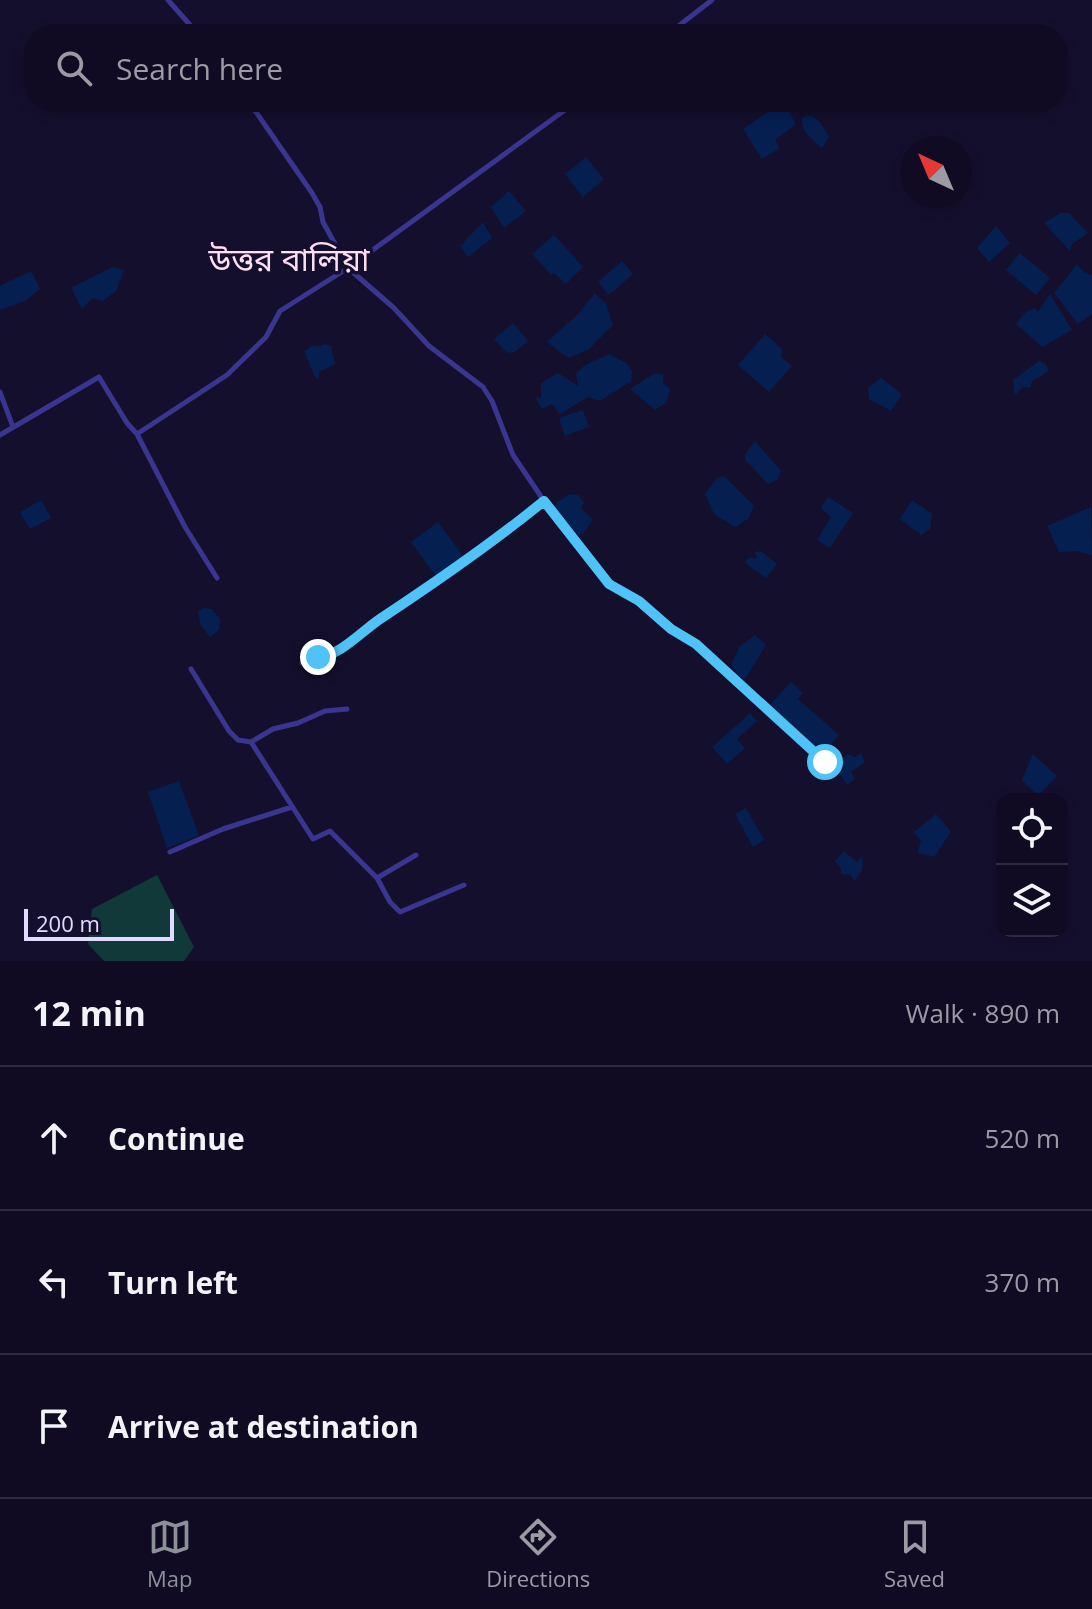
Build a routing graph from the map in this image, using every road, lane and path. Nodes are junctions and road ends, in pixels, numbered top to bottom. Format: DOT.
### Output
graph roads {
  1 [pos="168,0"];
  2 [pos="712,0"];
  3 [pos="189,24"];
  4 [pos="681,24"];
  5 [pos="256,112"];
  6 [pos="562,112"];
  7 [pos="348,268"];
  8 [pos="0,392"];
  9 [pos="13,427"];
  10 [pos="137,434"];
  11 [pos="0,435"];
  12 [pos="544,501"];
  13 [pos="217,578"];
  14 [pos="302,663"];
  15 [pos="191,669"];
  16 [pos="347,709"];
  17 [pos="251,742"];
  18 [pos="825,762"];
  19 [pos="292,807"];
  20 [pos="170,852"];
  21 [pos="416,855"];
  22 [pos="377,878"];
  23 [pos="464,885"];
  1 -- 3 [label="street"];
  2 -- 4 [label="street"];
  5 -- 7 [label="street"];
  6 -- 7 [label="street"];
  7 -- 10 [label="street"];
  7 -- 12 [label="street"];
  8 -- 9 [label="street"];
  9 -- 10 [label="street"];
  9 -- 11 [label="street"];
  10 -- 13 [label="street"];
  12 -- 14 [label="street"];
  12 -- 18 [label="street"];
  15 -- 17 [label="street"];
  16 -- 17 [label="street"];
  17 -- 19 [label="street"];
  19 -- 20 [label="street"];
  19 -- 22 [label="street"];
  21 -- 22 [label="street"];
  22 -- 23 [label="street"];
}
